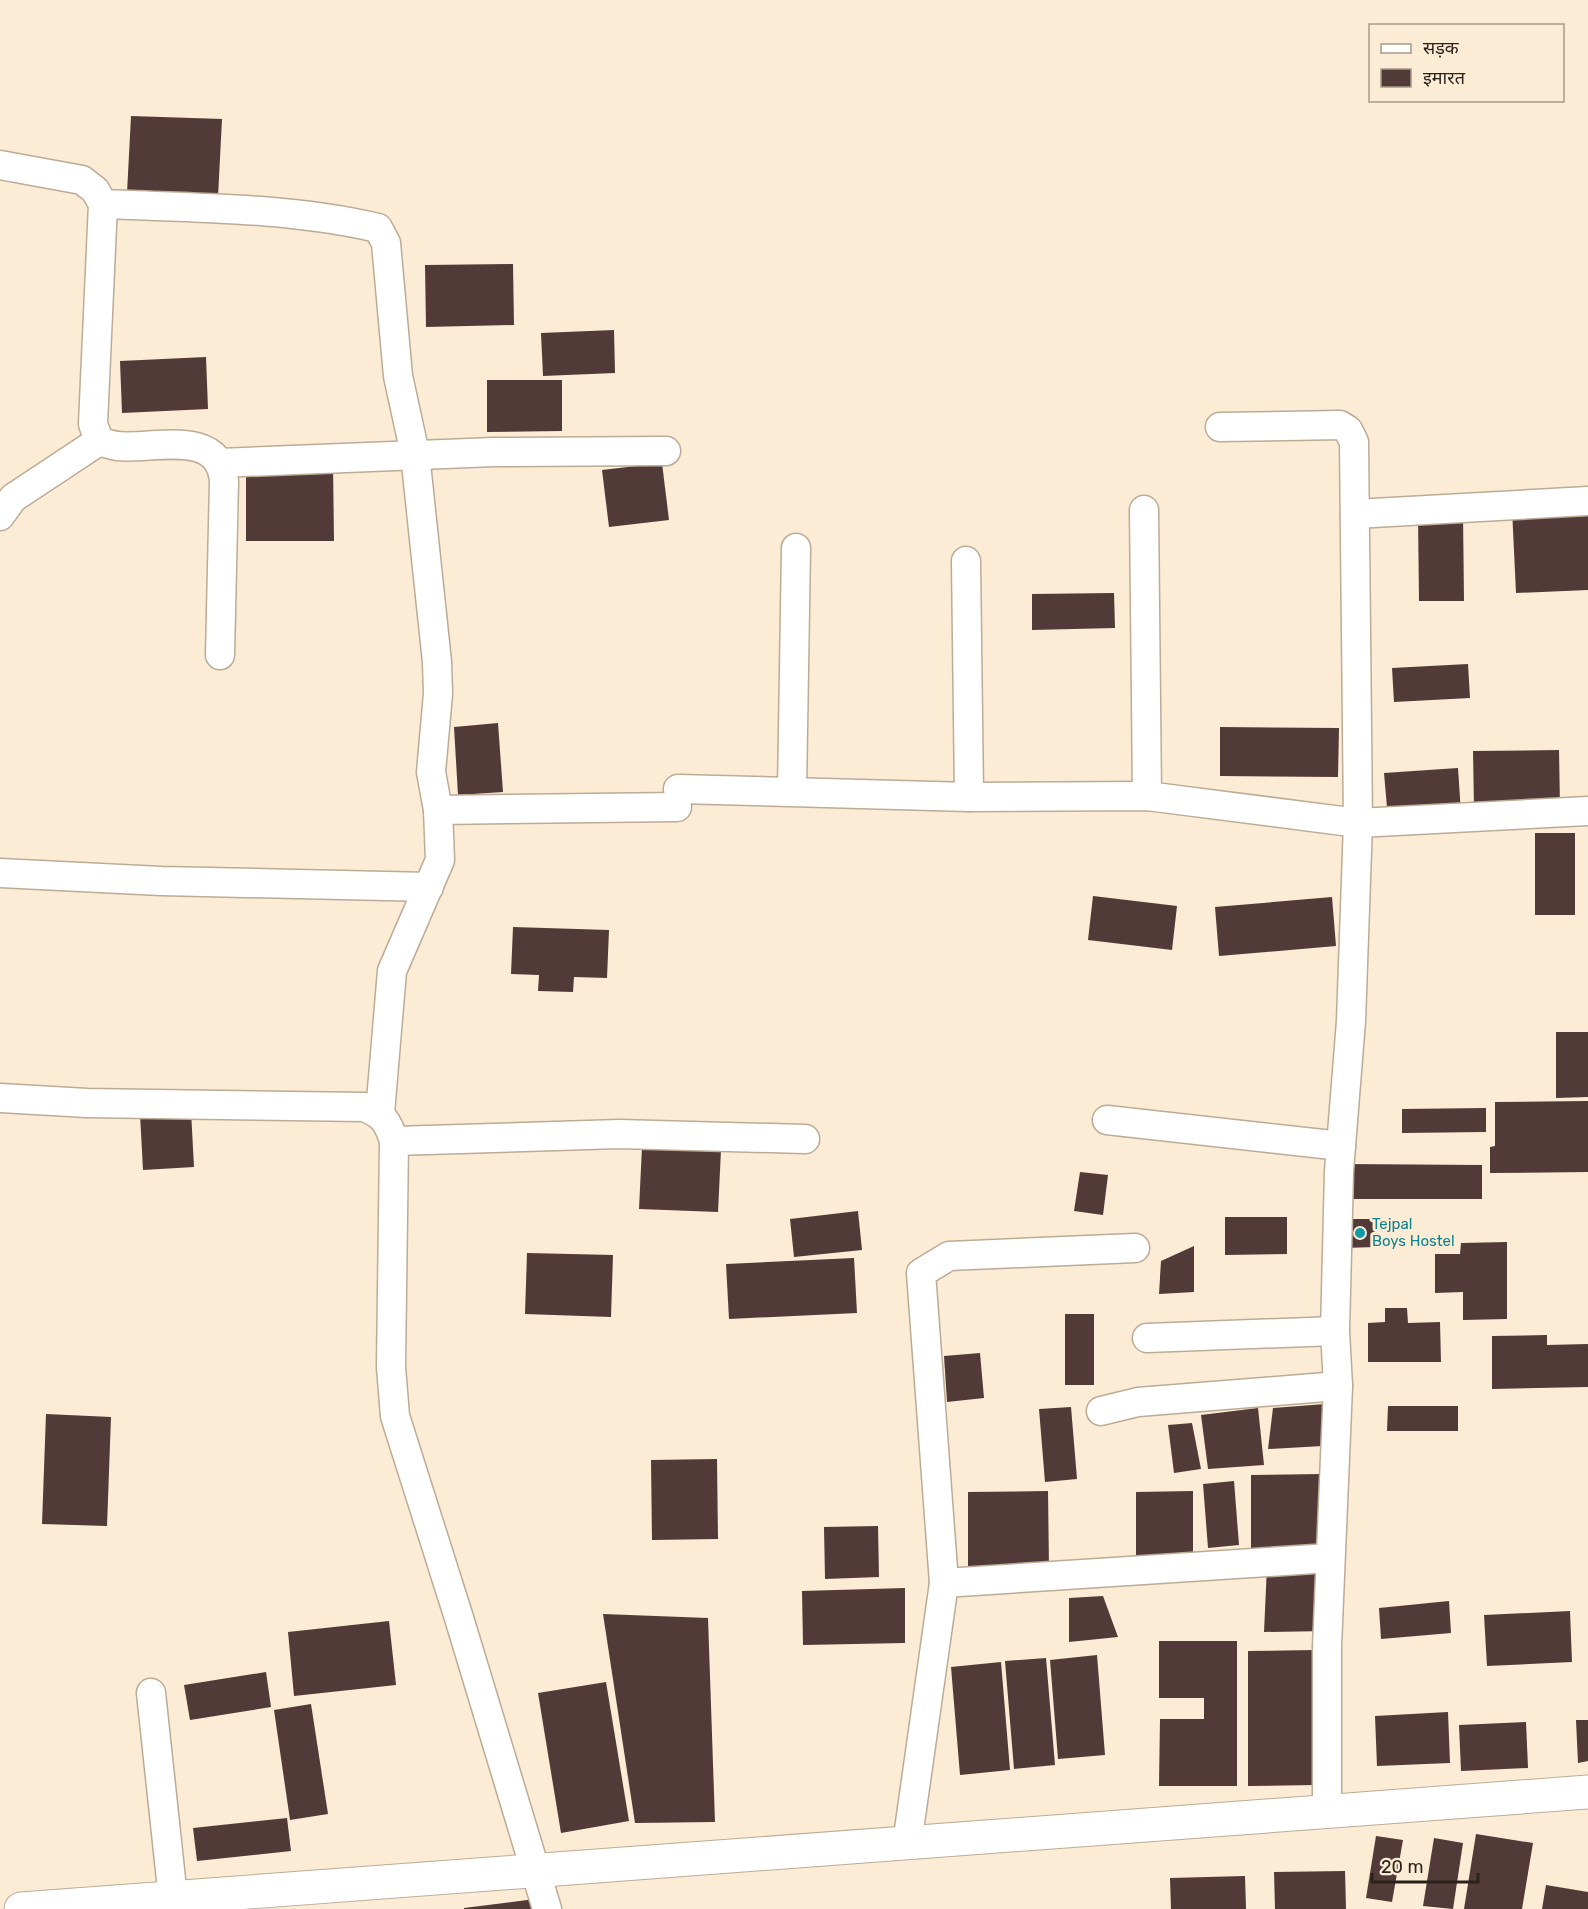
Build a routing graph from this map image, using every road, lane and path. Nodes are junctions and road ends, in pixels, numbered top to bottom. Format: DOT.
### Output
graph roads {
  1 [pos="0,165"];
  2 [pos="103,204"];
  3 [pos="1220,427"];
  4 [pos="99,441"];
  5 [pos="666,451"];
  6 [pos="415,454"];
  7 [pos="220,463"];
  8 [pos="1588,501"];
  9 [pos="1144,510"];
  10 [pos="1355,514"];
  11 [pos="0,516"];
  12 [pos="796,548"];
  13 [pos="966,561"];
  14 [pos="220,655"];
  15 [pos="792,792"];
  16 [pos="1147,796"];
  17 [pos="969,797"];
  18 [pos="438,810"];
  19 [pos="1588,811"];
  20 [pos="1358,823"];
  21 [pos="0,873"];
  22 [pos="429,887"];
  23 [pos="0,1098"];
  24 [pos="380,1113"];
  25 [pos="1107,1120"];
  26 [pos="805,1139"];
  27 [pos="394,1141"];
  28 [pos="1341,1146"];
  29 [pos="1136,1248"];
  30 [pos="1335,1331"];
  31 [pos="1147,1338"];
  32 [pos="1338,1386"];
  33 [pos="1101,1411"];
  34 [pos="1330,1558"];
  35 [pos="944,1583"];
  36 [pos="151,1693"];
  37 [pos="1588,1792"];
  38 [pos="1327,1812"];
  39 [pos="908,1844"];
  40 [pos="536,1870"];
  41 [pos="173,1898"];
  42 [pos="21,1909"];
  43 [pos="547,1909"];
  1 -- 2 [label="street"];
  2 -- 4 [label="street"];
  2 -- 6 [label="street"];
  3 -- 10 [label="street"];
  4 -- 7 [label="street"];
  4 -- 11 [label="street"];
  5 -- 6 [label="street"];
  6 -- 7 [label="street"];
  6 -- 18 [label="street"];
  7 -- 14 [label="street"];
  8 -- 10 [label="street"];
  9 -- 16 [label="street"];
  10 -- 20 [label="street"];
  12 -- 15 [label="street"];
  13 -- 17 [label="street"];
  15 -- 17 [label="street"];
  15 -- 18 [label="street"];
  16 -- 17 [label="street"];
  16 -- 20 [label="street"];
  18 -- 22 [label="street"];
  19 -- 20 [label="street"];
  20 -- 28 [label="street"];
  21 -- 22 [label="street"];
  22 -- 24 [label="street"];
  23 -- 24 [label="street"];
  24 -- 27 [label="street"];
  25 -- 28 [label="street"];
  26 -- 27 [label="street"];
  27 -- 40 [label="street"];
  28 -- 30 [label="street"];
  29 -- 35 [label="street"];
  30 -- 31 [label="street"];
  30 -- 32 [label="street"];
  32 -- 33 [label="street"];
  32 -- 34 [label="street"];
  34 -- 35 [label="street"];
  34 -- 38 [label="street"];
  35 -- 39 [label="street"];
  36 -- 41 [label="street"];
  37 -- 38 [label="street"];
  38 -- 39 [label="street"];
  39 -- 40 [label="street"];
  40 -- 41 [label="street"];
  40 -- 43 [label="street"];
  41 -- 42 [label="street"];
}
